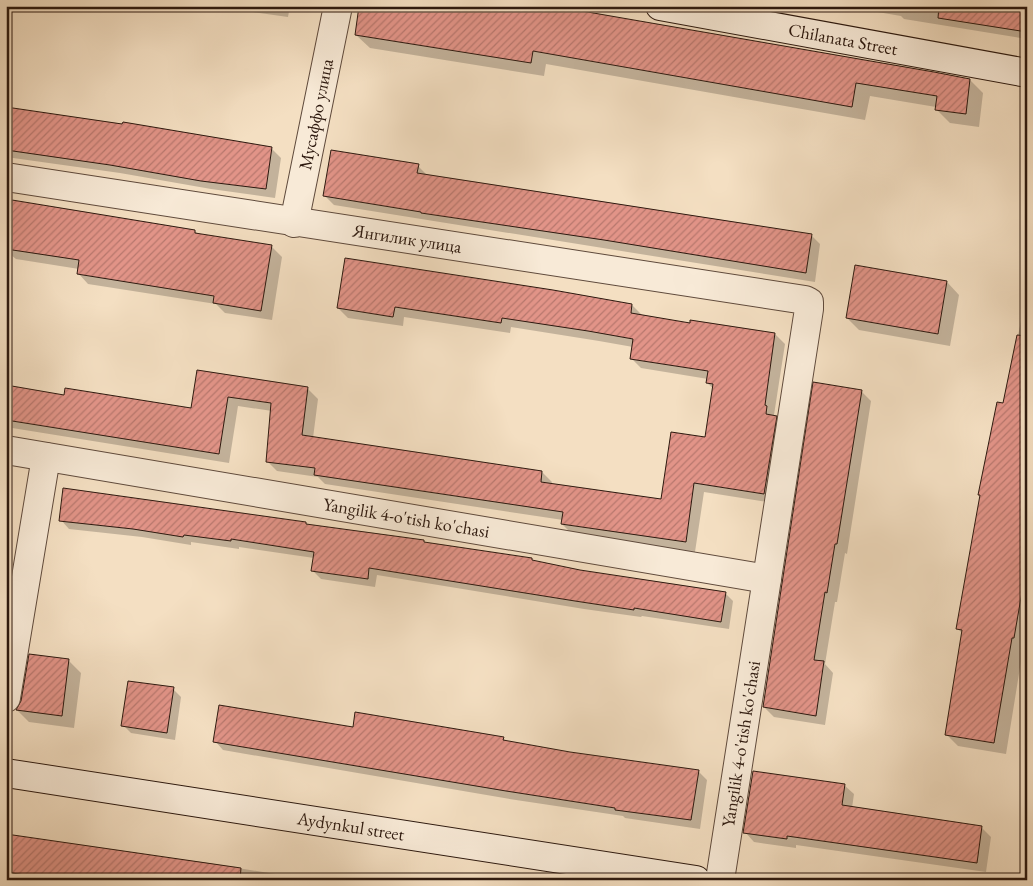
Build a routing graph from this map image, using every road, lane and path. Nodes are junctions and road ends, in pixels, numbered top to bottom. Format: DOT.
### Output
graph roads {
  1 [pos="338,6"];
  2 [pos="660,6"];
  3 [pos="1027,74"];
  4 [pos="6,177"];
  5 [pos="294,223"];
  6 [pos="809,302"];
  7 [pos="6,450"];
  8 [pos="46,457"];
  9 [pos="767,579"];
  10 [pos="6,698"];
  11 [pos="6,774"];
  12 [pos="696,880"];
  13 [pos="720,880"];
  1 -- 5 [label="street, Мусаффо улица"];
  2 -- 3 [label="street, Chilanata Street"];
  4 -- 5 [label="street, Янгилик улица"];
  5 -- 6 [label="street, Янгилик улица"];
  6 -- 9 [label="street, Yangilik 4-o'tish ko'chasi"];
  7 -- 8 [label="street, Yangilik 4-o'tish ko'chasi"];
  8 -- 9 [label="street, Yangilik 4-o'tish ko'chasi"];
  8 -- 10 [label="street"];
  9 -- 13 [label="street, Yangilik 4-o'tish ko'chasi"];
  11 -- 12 [label="street, Aydynkul street"];
}
